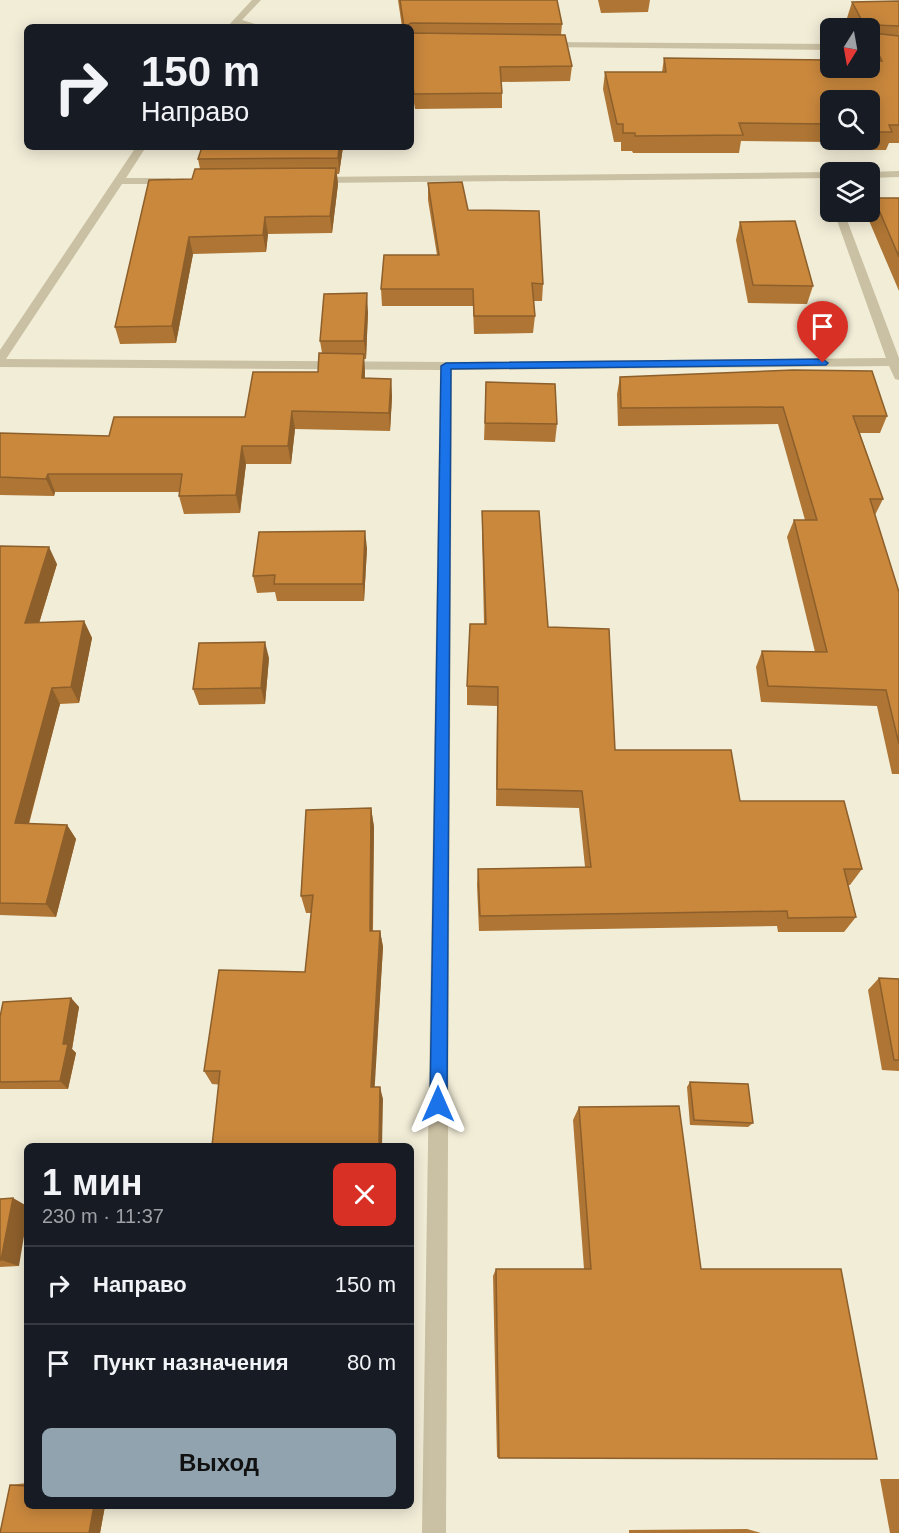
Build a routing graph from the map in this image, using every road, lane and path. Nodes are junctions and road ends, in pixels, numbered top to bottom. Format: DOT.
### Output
graph roads {
  1 [pos="257,0"];
  2 [pos="234,24"];
  3 [pos="528,44"];
  4 [pos="820,47"];
  5 [pos="139,150"];
  6 [pos="899,174"];
  7 [pos="820,175"];
  8 [pos="880,175"];
  9 [pos="298,180"];
  10 [pos="179,181"];
  11 [pos="119,182"];
  12 [pos="843,222"];
  13 [pos="0,361"];
  14 [pos="896,362"];
  15 [pos="446,366"];
  16 [pos="899,376"];
  17 [pos="434,1533"];
  1 -- 2 [label="street"];
  3 -- 4 [label="street"];
  5 -- 11 [label="street"];
  6 -- 8 [label="street"];
  7 -- 9 [label="street"];
  10 -- 11 [label="street"];
  11 -- 13 [label="street"];
  12 -- 14 [label="street"];
  13 -- 15 [label="street"];
  14 -- 15 [label="street"];
  14 -- 16 [label="street"];
  15 -- 17 [label="street"];
}
